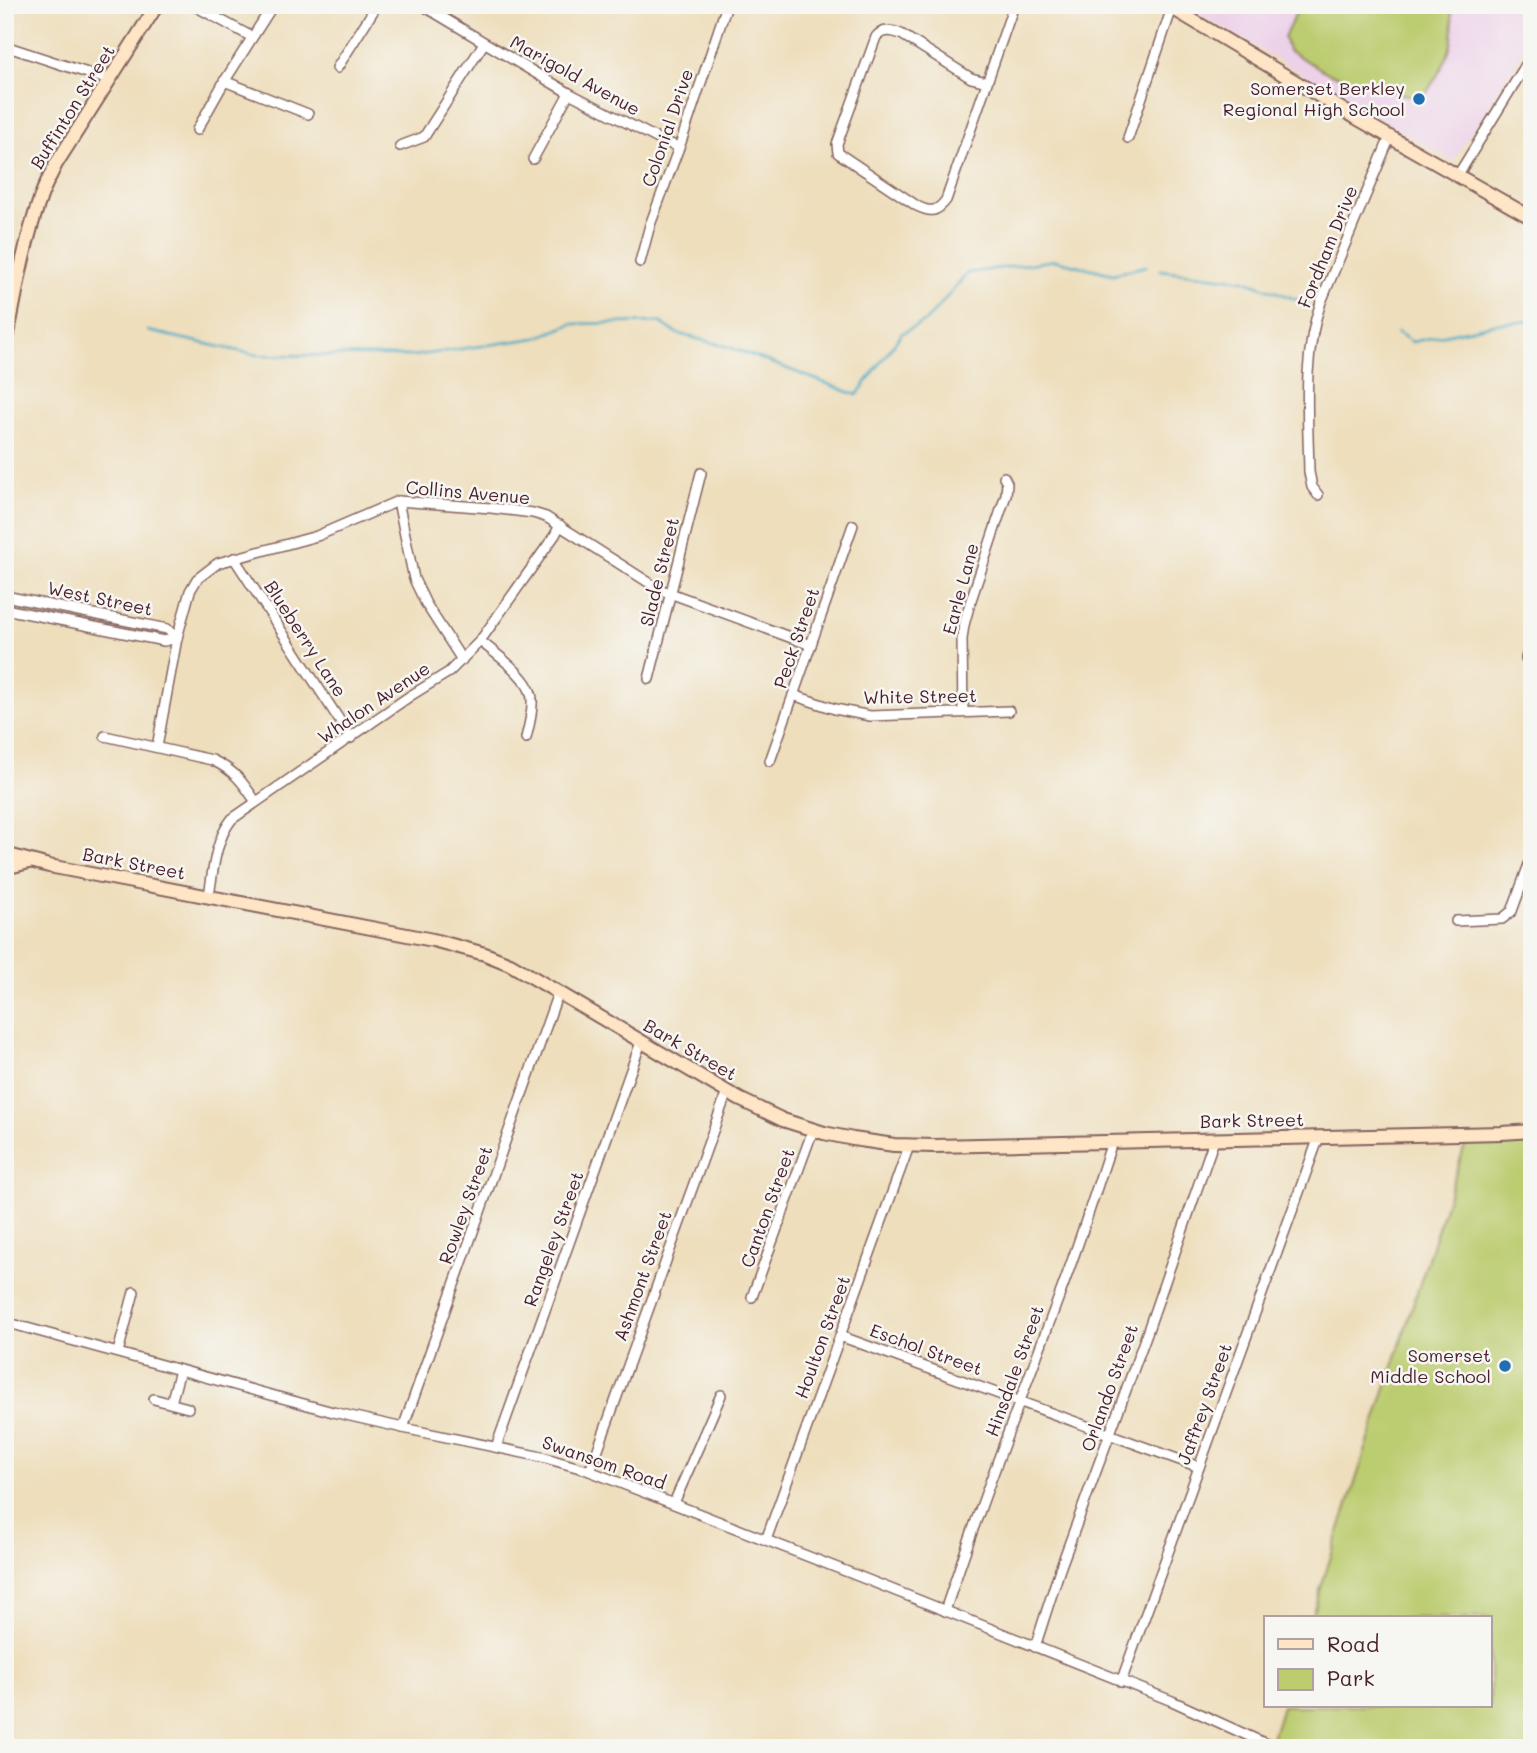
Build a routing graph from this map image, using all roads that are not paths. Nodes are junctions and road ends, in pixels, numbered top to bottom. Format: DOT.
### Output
graph roads {
  1 [pos="157,5"];
  2 [pos="193,5"];
  3 [pos="273,5"];
  4 [pos="377,5"];
  5 [pos="422,5"];
  6 [pos="727,5"];
  7 [pos="1014,5"];
  8 [pos="1169,7"];
  9 [pos="252,37"];
  10 [pos="484,43"];
  11 [pos="5,46"];
  12 [pos="1532,55"];
  13 [pos="337,68"];
  14 [pos="109,80"];
  15 [pos="224,81"];
  16 [pos="987,82"];
  17 [pos="569,93"];
  18 [pos="308,114"];
  19 [pos="197,130"];
  20 [pos="1390,137"];
  21 [pos="1128,138"];
  22 [pos="400,146"];
  23 [pos="679,147"];
  24 [pos="533,159"];
  25 [pos="1458,175"];
  26 [pos="1532,218"];
  27 [pos="640,262"];
  28 [pos="5,349"];
  29 [pos="701,473"];
  30 [pos="1004,477"];
  31 [pos="1318,495"];
  32 [pos="398,501"];
  33 [pos="560,525"];
  34 [pos="853,525"];
  35 [pos="234,558"];
  36 [pos="670,594"];
  37 [pos="5,596"];
  38 [pos="5,609"];
  39 [pos="177,638"];
  40 [pos="1532,640"];
  41 [pos="480,641"];
  42 [pos="811,645"];
  43 [pos="463,660"];
  44 [pos="1532,663"];
  45 [pos="649,679"];
  46 [pos="793,695"];
  47 [pos="1009,711"];
  48 [pos="962,712"];
  49 [pos="105,736"];
  50 [pos="351,738"];
  51 [pos="526,738"];
  52 [pos="157,747"];
  53 [pos="770,761"];
  54 [pos="256,803"];
  55 [pos="5,854"];
  56 [pos="1532,856"];
  57 [pos="32,862"];
  58 [pos="5,868"];
  59 [pos="209,897"];
  60 [pos="1456,921"];
  61 [pos="558,992"];
  62 [pos="641,1042"];
  63 [pos="727,1091"];
  64 [pos="813,1130"];
  65 [pos="1532,1131"];
  66 [pos="1319,1137"];
  67 [pos="1214,1140"];
  68 [pos="1112,1142"];
  69 [pos="909,1146"];
  70 [pos="134,1292"];
  71 [pos="752,1297"];
  72 [pos="5,1322"];
  73 [pos="840,1336"];
  74 [pos="118,1352"];
  75 [pos="180,1370"];
  76 [pos="721,1395"];
  77 [pos="154,1399"];
  78 [pos="1019,1401"];
  79 [pos="171,1403"];
  80 [pos="188,1408"];
  81 [pos="402,1428"];
  82 [pos="1110,1434"];
  83 [pos="496,1447"];
  84 [pos="1199,1467"];
  85 [pos="590,1471"];
  86 [pos="674,1503"];
  87 [pos="766,1540"];
  88 [pos="945,1611"];
  89 [pos="1035,1647"];
  90 [pos="1121,1682"];
  91 [pos="1275,1748"];
  1 -- 14 [label="main road, Buffinton Street"];
  2 -- 9 [label="street"];
  3 -- 9 [label="street"];
  4 -- 13 [label="street"];
  5 -- 10 [label="street, Marigold Avenue"];
  6 -- 23 [label="street, Colonial Drive"];
  7 -- 16 [label="street"];
  8 -- 20 [label="main road"];
  8 -- 21 [label="street"];
  9 -- 15 [label="street"];
  10 -- 17 [label="street, Marigold Avenue"];
  10 -- 22 [label="street"];
  11 -- 14 [label="street"];
  12 -- 25 [label="street"];
  14 -- 28 [label="main road, Buffinton Street"];
  15 -- 18 [label="street"];
  15 -- 19 [label="street"];
  16 -- 16 [label="street"];
  17 -- 23 [label="street, Marigold Avenue"];
  17 -- 24 [label="street"];
  20 -- 25 [label="main road"];
  20 -- 31 [label="street, Fordham Drive"];
  23 -- 27 [label="street, Colonial Drive"];
  25 -- 26 [label="main road"];
  29 -- 36 [label="street, Slade Street"];
  30 -- 48 [label="street, Earle Lane"];
  32 -- 33 [label="street, Collins Avenue"];
  32 -- 35 [label="street, Collins Avenue"];
  32 -- 43 [label="street"];
  33 -- 36 [label="street, Collins Avenue"];
  33 -- 41 [label="street, Whalon Avenue"];
  34 -- 42 [label="street, Peck Street"];
  35 -- 39 [label="street, Collins Avenue"];
  35 -- 50 [label="street, Blueberry Lane"];
  36 -- 42 [label="street, Collins Avenue"];
  36 -- 45 [label="street, Slade Street"];
  37 -- 39 [label="street, West Street"];
  38 -- 39 [label="street, West Street"];
  39 -- 52 [label="street, Collins Avenue"];
  40 -- 44 [label="street"];
  41 -- 43 [label="street, Whalon Avenue"];
  41 -- 51 [label="street"];
  42 -- 46 [label="street, Peck Street"];
  43 -- 50 [label="street, Whalon Avenue"];
  46 -- 48 [label="street, White Street"];
  46 -- 53 [label="street, Peck Street"];
  47 -- 48 [label="street, White Street"];
  49 -- 52 [label="street"];
  50 -- 54 [label="street, Whalon Avenue"];
  52 -- 54 [label="street"];
  54 -- 59 [label="street, Whalon Avenue"];
  55 -- 57 [label="main road, Bark Street"];
  56 -- 60 [label="street"];
  57 -- 58 [label="main road"];
  57 -- 59 [label="main road, Bark Street"];
  59 -- 61 [label="main road, Bark Street"];
  61 -- 62 [label="main road, Bark Street"];
  61 -- 81 [label="street, Rowley Street"];
  62 -- 63 [label="main road, Bark Street"];
  62 -- 83 [label="street, Rangeley Street"];
  63 -- 64 [label="main road, Bark Street"];
  63 -- 85 [label="street, Ashmont Street"];
  64 -- 69 [label="main road, Bark Street"];
  64 -- 71 [label="street, Canton Street"];
  65 -- 66 [label="main road, Bark Street"];
  66 -- 67 [label="main road, Bark Street"];
  66 -- 84 [label="street, Jaffrey Street"];
  67 -- 68 [label="main road, Bark Street"];
  67 -- 82 [label="street, Orlando Street"];
  68 -- 69 [label="main road, Bark Street"];
  68 -- 78 [label="street, Hinsdale Street"];
  69 -- 73 [label="street, Houlton Street"];
  70 -- 74 [label="street"];
  72 -- 74 [label="street, Swansom Road"];
  73 -- 78 [label="street, Eschol Street"];
  73 -- 87 [label="street, Houlton Street"];
  74 -- 75 [label="street, Swansom Road"];
  75 -- 79 [label="street"];
  75 -- 81 [label="street, Swansom Road"];
  76 -- 86 [label="street"];
  77 -- 79 [label="street"];
  78 -- 82 [label="street, Eschol Street"];
  78 -- 88 [label="street, Hinsdale Street"];
  79 -- 80 [label="street"];
  81 -- 83 [label="street, Swansom Road"];
  82 -- 84 [label="street, Eschol Street"];
  82 -- 89 [label="street, Orlando Street"];
  83 -- 85 [label="street, Swansom Road"];
  84 -- 90 [label="street, Jaffrey Street"];
  85 -- 86 [label="street, Swansom Road"];
  86 -- 87 [label="street, Swansom Road"];
  87 -- 88 [label="street, Swansom Road"];
  88 -- 89 [label="street, Swansom Road"];
  89 -- 90 [label="street, Swansom Road"];
  90 -- 91 [label="street, Swansom Road"];
}
